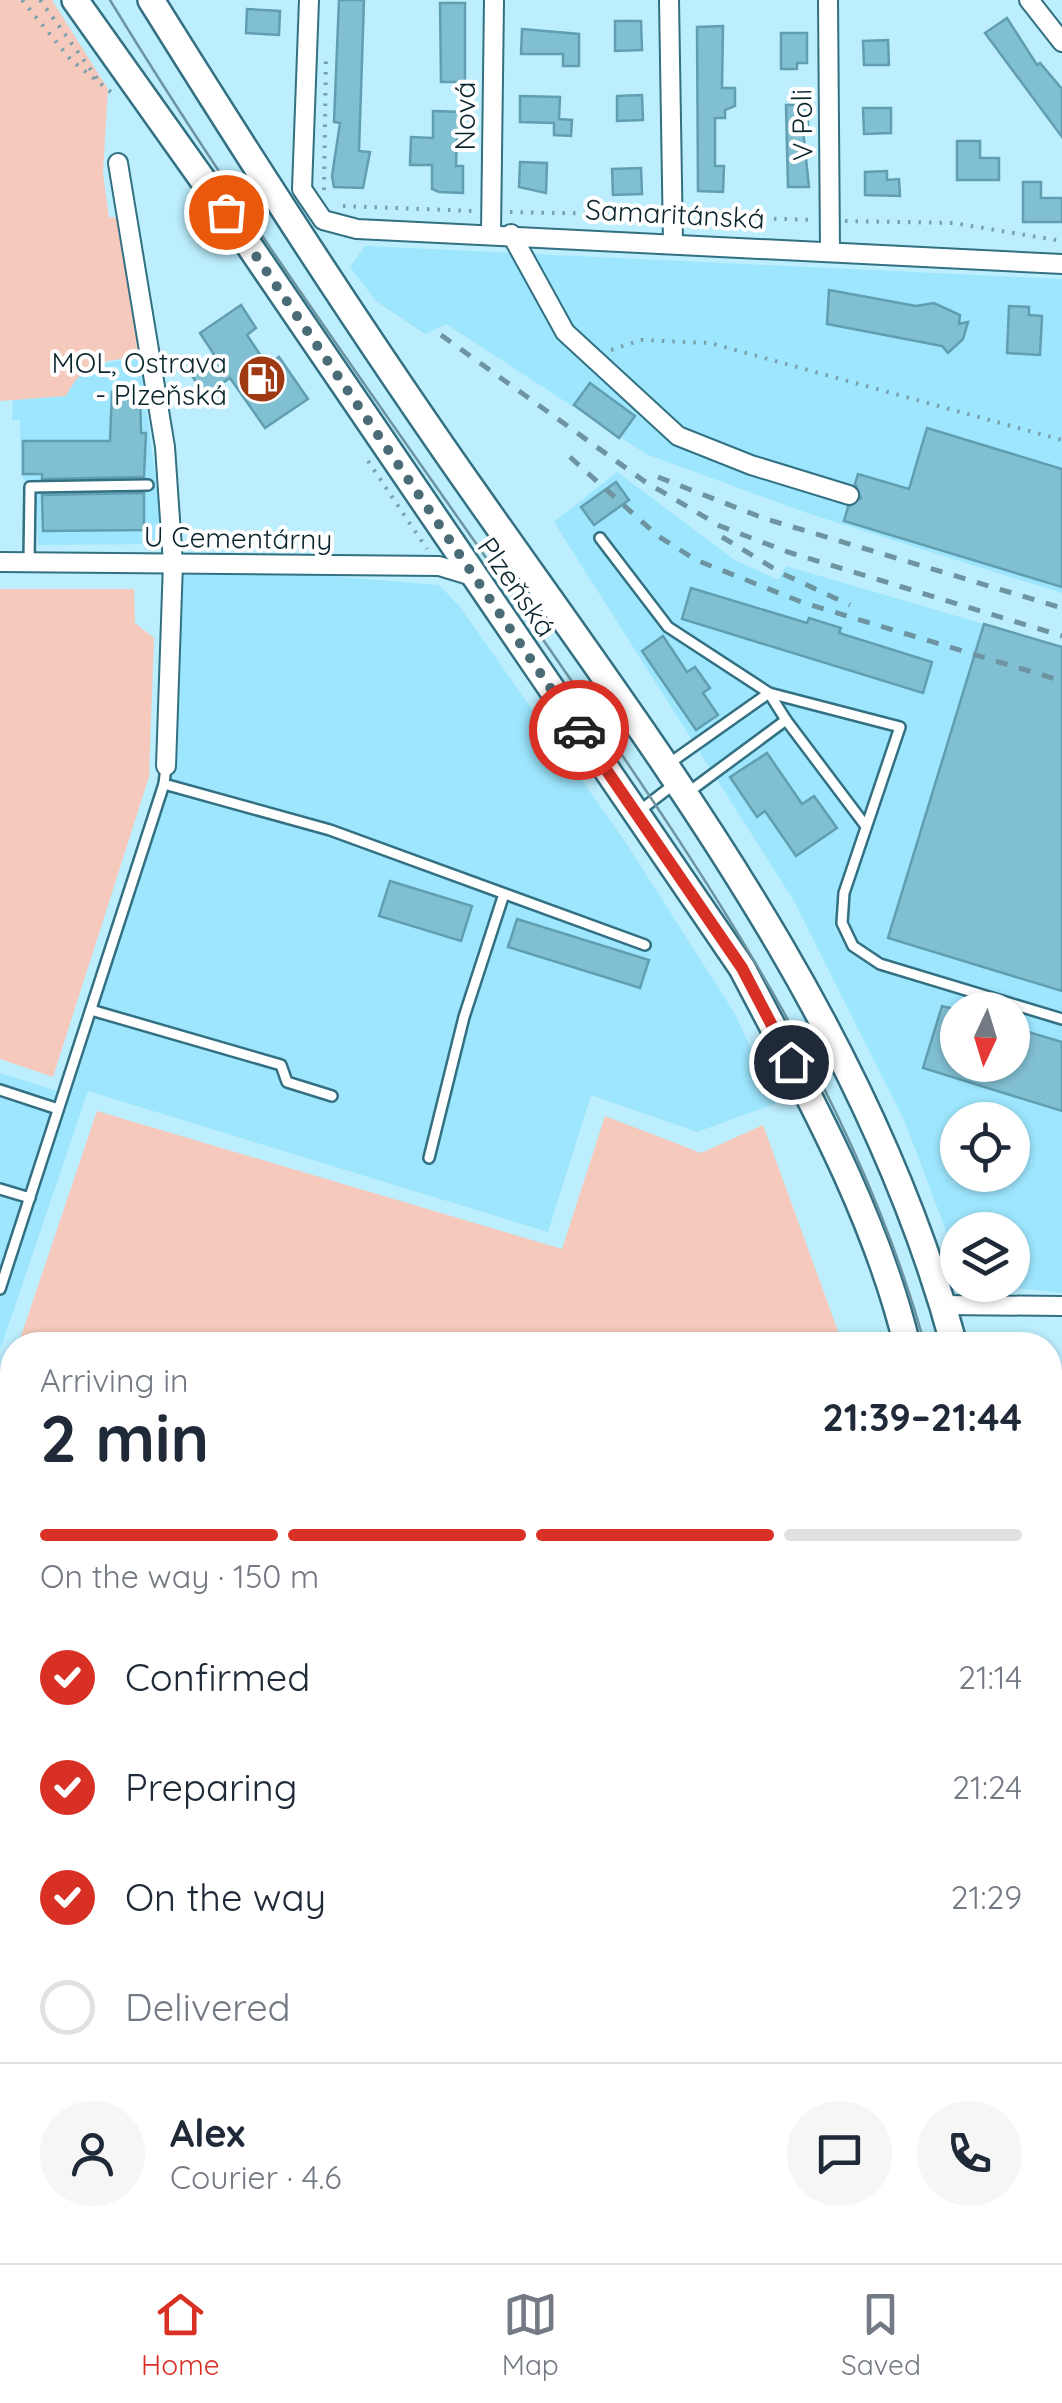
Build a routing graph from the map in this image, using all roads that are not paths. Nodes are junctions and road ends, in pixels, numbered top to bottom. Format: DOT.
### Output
graph roads {
  1 [pos="76,0"];
  2 [pos="151,0"];
  3 [pos="310,0"];
  4 [pos="494,0"];
  5 [pos="669,0"];
  6 [pos="828,0"];
  7 [pos="1029,0"];
  8 [pos="1062,42"];
  9 [pos="118,163"];
  10 [pos="491,232"];
  11 [pos="512,234"];
  12 [pos="673,242"];
  13 [pos="830,250"];
  14 [pos="1062,264"];
  15 [pos="148,485"];
  16 [pos="850,495"];
  17 [pos="600,538"];
  18 [pos="0,562"];
  19 [pos="173,563"];
  20 [pos="30,564"];
  21 [pos="472,577"];
  22 [pos="769,693"];
  23 [pos="786,720"];
  24 [pos="165,775"];
  25 [pos="675,782"];
  26 [pos="636,812"];
  27 [pos="865,825"];
  28 [pos="504,894"];
  29 [pos="645,945"];
  30 [pos="91,1010"];
  31 [pos="1062,1019"];
  32 [pos="0,1090"];
  33 [pos="332,1096"];
  34 [pos="58,1109"];
  35 [pos="429,1158"];
  36 [pos="0,1190"];
  37 [pos="30,1198"];
  38 [pos="0,1290"];
  39 [pos="943,1305"];
  40 [pos="1062,1306"];
  41 [pos="903,1332"];
  42 [pos="950,1332"];
  1 -- 21 [label="main road, Plzeňská"];
  2 -- 25 [label="main road, Plzeňská"];
  3 -- 10 [label="street, Samaritánská"];
  4 -- 10 [label="street, Nová"];
  5 -- 12 [label="street"];
  6 -- 13 [label="street, V Poli"];
  7 -- 8 [label="street"];
  9 -- 19 [label="street"];
  10 -- 11 [label="street, Samaritánská"];
  11 -- 12 [label="street, Samaritánská"];
  11 -- 16 [label="street"];
  12 -- 13 [label="street, Samaritánská"];
  13 -- 14 [label="street, Samaritánská"];
  15 -- 20 [label="lane"];
  17 -- 22 [label="lane"];
  18 -- 20 [label="street, U Cementárny"];
  19 -- 20 [label="street, U Cementárny"];
  19 -- 21 [label="street, U Cementárny"];
  19 -- 24 [label="street"];
  21 -- 26 [label="main road, Plzeňská"];
  22 -- 23 [label="lane"];
  22 -- 25 [label="lane"];
  22 -- 27 [label="lane"];
  23 -- 25 [label="lane"];
  23 -- 27 [label="lane"];
  24 -- 28 [label="lane"];
  24 -- 30 [label="lane"];
  25 -- 26 [label="lane"];
  25 -- 39 [label="main road, Plzeňská"];
  26 -- 41 [label="main road, Plzeňská"];
  27 -- 31 [label="lane"];
  28 -- 29 [label="lane"];
  28 -- 35 [label="lane"];
  30 -- 33 [label="lane"];
  30 -- 34 [label="lane"];
  32 -- 34 [label="lane"];
  34 -- 37 [label="lane"];
  36 -- 37 [label="lane"];
  37 -- 38 [label="lane"];
  39 -- 40 [label="street"];
  39 -- 42 [label="main road, Plzeňská"];
}
